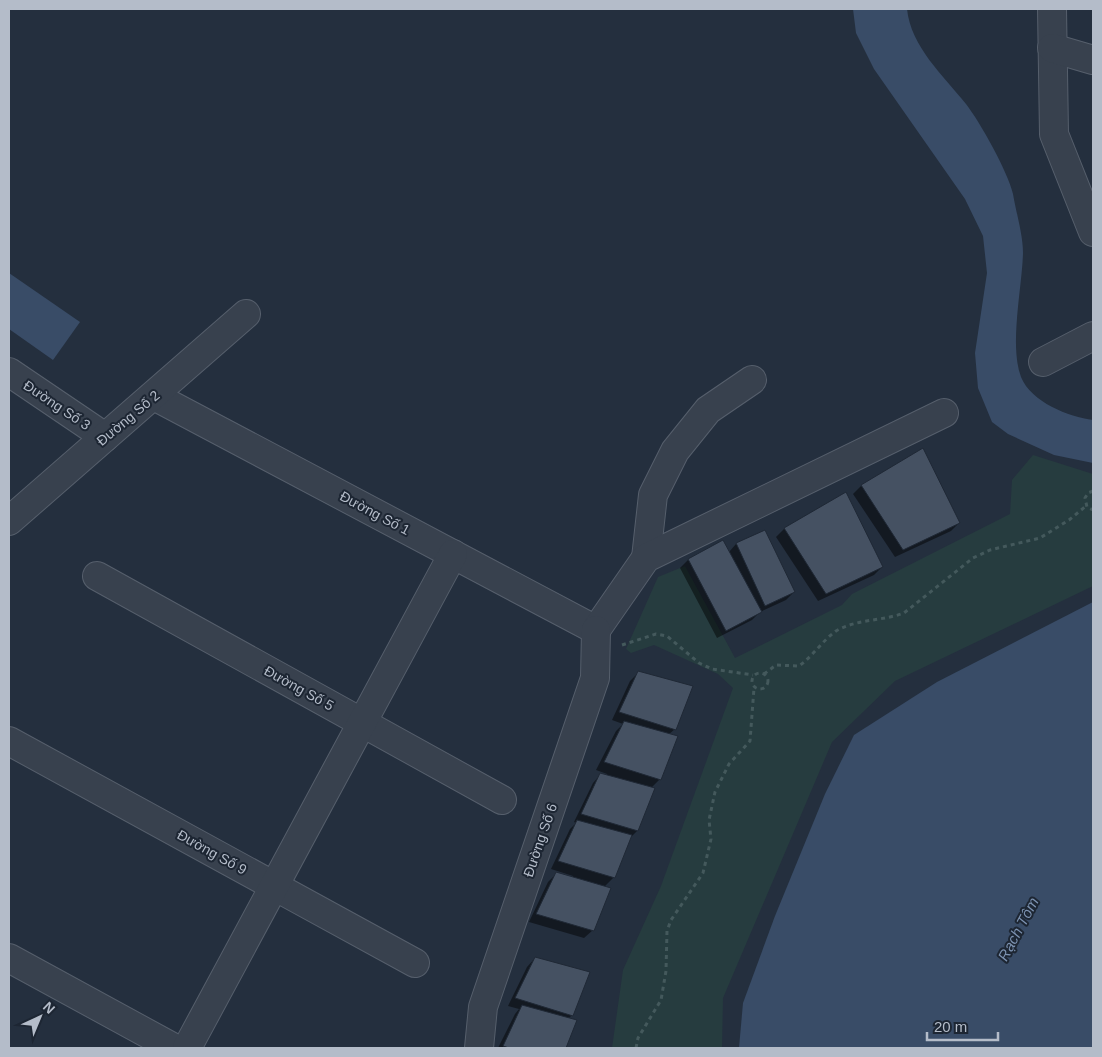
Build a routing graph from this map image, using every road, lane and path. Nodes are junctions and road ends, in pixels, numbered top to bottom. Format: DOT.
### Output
graph roads {
  1 [pos="1052,9"];
  2 [pos="1052,48"];
  3 [pos="1093,60"];
  4 [pos="1093,232"];
  5 [pos="246,314"];
  6 [pos="1093,336"];
  7 [pos="1042,362"];
  8 [pos="9,372"];
  9 [pos="752,380"];
  10 [pos="154,396"];
  11 [pos="944,413"];
  12 [pos="105,437"];
  13 [pos="1093,491"];
  14 [pos="1086,506"];
  15 [pos="1093,510"];
  16 [pos="9,520"];
  17 [pos="452,554"];
  18 [pos="646,558"];
  19 [pos="97,576"];
  20 [pos="596,630"];
  21 [pos="621,645"];
  22 [pos="764,674"];
  23 [pos="754,676"];
  24 [pos="754,688"];
  25 [pos="362,722"];
  26 [pos="9,741"];
  27 [pos="502,800"];
  28 [pos="274,886"];
  29 [pos="9,958"];
  30 [pos="415,963"];
  31 [pos="174,1048"];
  32 [pos="187,1048"];
  33 [pos="479,1048"];
  34 [pos="636,1048"];
  1 -- 2 [label="street"];
  2 -- 3 [label="street"];
  2 -- 4 [label="street"];
  5 -- 10 [label="street, Đường Số 2"];
  6 -- 7 [label="street"];
  8 -- 12 [label="street, Đường Số 3"];
  9 -- 18 [label="street"];
  10 -- 12 [label="street, Đường Số 2"];
  10 -- 17 [label="street, Đường Số 1"];
  11 -- 18 [label="street"];
  12 -- 16 [label="street, Đường Số 2"];
  13 -- 14 [label="path"];
  14 -- 15 [label="path"];
  14 -- 22 [label="path"];
  17 -- 20 [label="street, Đường Số 1"];
  17 -- 25 [label="street"];
  18 -- 20 [label="street"];
  19 -- 25 [label="street, Đường Số 5"];
  20 -- 33 [label="street, Đường Số 6"];
  21 -- 23 [label="path"];
  22 -- 23 [label="path"];
  22 -- 24 [label="path"];
  23 -- 24 [label="path"];
  24 -- 34 [label="path"];
  25 -- 27 [label="street, Đường Số 5"];
  25 -- 28 [label="street"];
  26 -- 28 [label="street, Đường Số 9"];
  28 -- 30 [label="street, Đường Số 9"];
  28 -- 32 [label="street"];
  29 -- 31 [label="street"];
}
